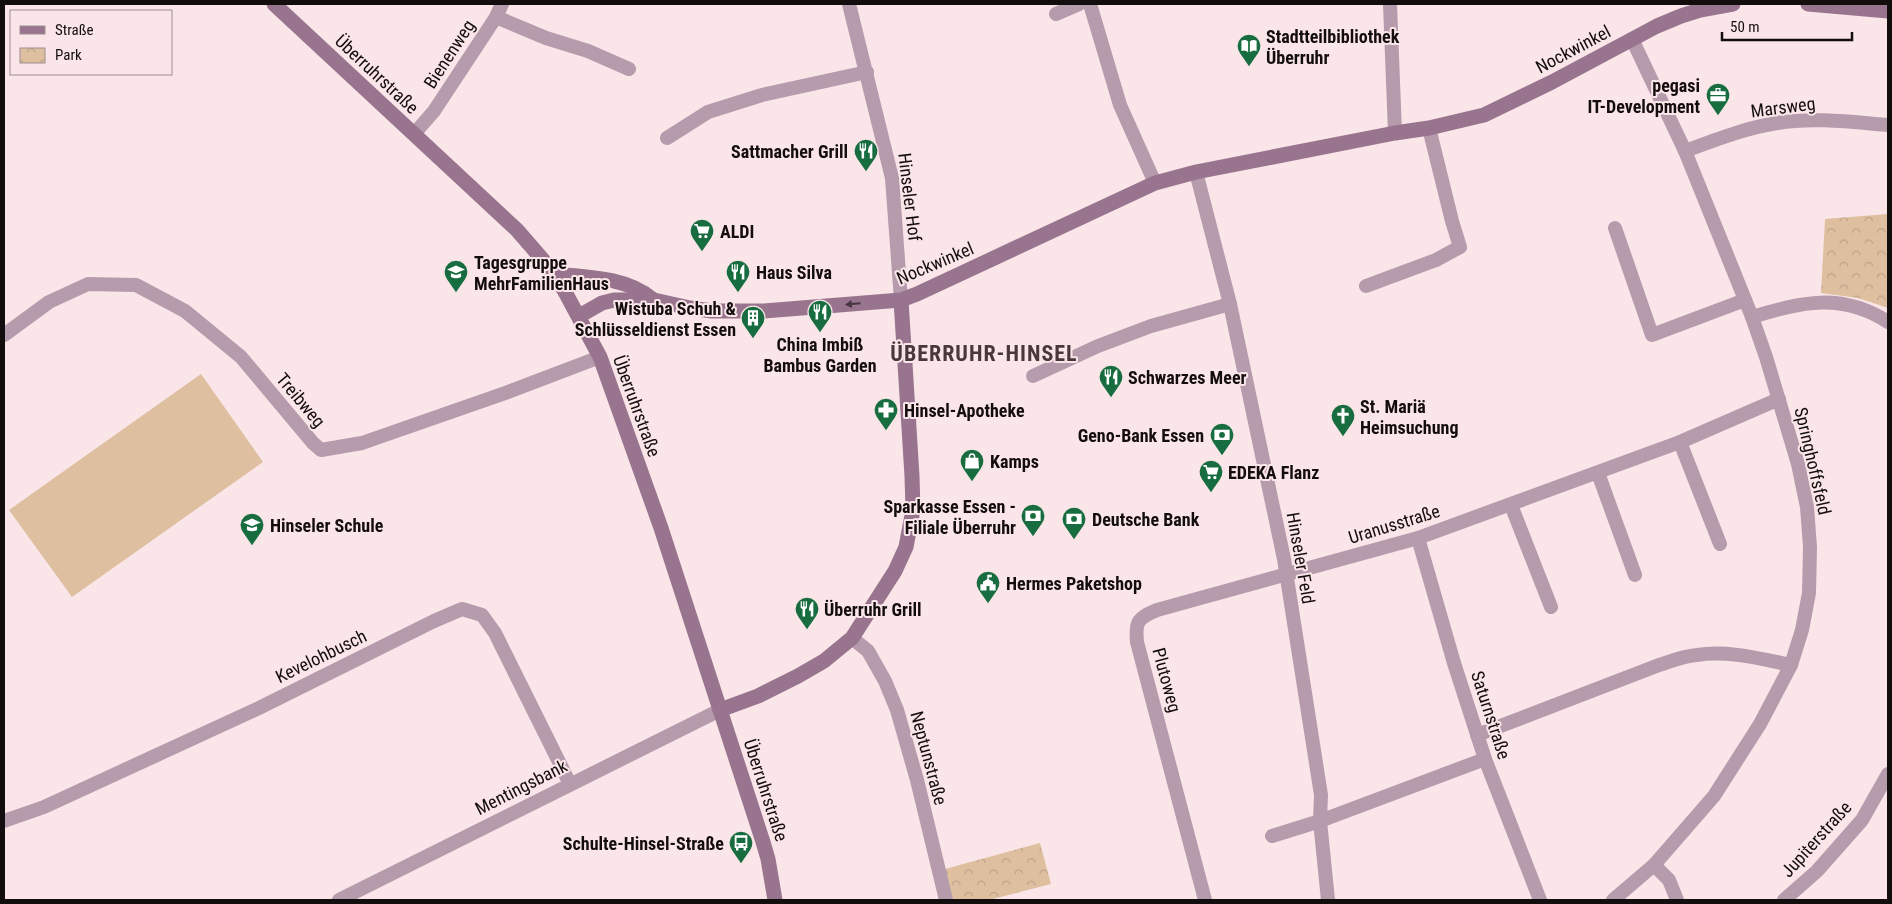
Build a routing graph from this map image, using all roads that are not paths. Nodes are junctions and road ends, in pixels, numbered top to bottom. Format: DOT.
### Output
graph roads {
  1 [pos="274,4"];
  2 [pos="502,4"];
  3 [pos="849,4"];
  4 [pos="1079,4"];
  5 [pos="1090,4"];
  6 [pos="1390,4"];
  7 [pos="1734,4"];
  8 [pos="1808,4"];
  9 [pos="1888,12"];
  10 [pos="1056,14"];
  11 [pos="496,17"];
  12 [pos="1632,39"];
  13 [pos="629,69"];
  14 [pos="867,72"];
  15 [pos="1888,125"];
  16 [pos="1429,128"];
  17 [pos="1395,133"];
  18 [pos="414,134"];
  19 [pos="667,138"];
  20 [pos="1685,151"];
  21 [pos="1196,172"];
  22 [pos="1155,183"];
  23 [pos="1614,228"];
  24 [pos="554,274"];
  25 [pos="1366,286"];
  26 [pos="654,300"];
  27 [pos="902,300"];
  28 [pos="1745,300"];
  29 [pos="1230,304"];
  30 [pos="579,316"];
  31 [pos="1752,317"];
  32 [pos="1888,322"];
  33 [pos="4,335"];
  34 [pos="600,356"];
  35 [pos="1033,376"];
  36 [pos="1779,399"];
  37 [pos="1680,442"];
  38 [pos="1598,473"];
  39 [pos="1511,505"];
  40 [pos="1418,538"];
  41 [pos="1720,544"];
  42 [pos="1287,574"];
  43 [pos="1635,575"];
  44 [pos="1551,607"];
  45 [pos="852,638"];
  46 [pos="1791,665"];
  47 [pos="720,710"];
  48 [pos="1477,735"];
  49 [pos="1485,759"];
  50 [pos="1888,774"];
  51 [pos="570,784"];
  52 [pos="4,821"];
  53 [pos="1320,821"];
  54 [pos="1272,836"];
  55 [pos="1654,865"];
  56 [pos="339,900"];
  57 [pos="774,900"];
  58 [pos="946,900"];
  59 [pos="1205,900"];
  60 [pos="1328,900"];
  61 [pos="1540,900"];
  62 [pos="1613,900"];
  63 [pos="1677,900"];
  64 [pos="1784,900"];
  1 -- 18 [label="street, Überruhrstraße"];
  2 -- 11 [label="street, Bienenweg"];
  3 -- 14 [label="street, Hinseler Hof"];
  4 -- 10 [label="street"];
  5 -- 22 [label="street"];
  6 -- 17 [label="street"];
  7 -- 12 [label="street, Nockwinkel"];
  8 -- 9 [label="street"];
  11 -- 13 [label="street, Bienenweg"];
  11 -- 18 [label="street, Bienenweg"];
  12 -- 16 [label="street, Nockwinkel"];
  12 -- 20 [label="street, Springhoffsfeld"];
  14 -- 19 [label="street"];
  14 -- 27 [label="street, Hinseler Hof"];
  15 -- 20 [label="street, Marsweg"];
  16 -- 17 [label="street, Nockwinkel"];
  16 -- 25 [label="street"];
  17 -- 21 [label="street, Nockwinkel"];
  18 -- 24 [label="street, Überruhrstraße"];
  20 -- 28 [label="street, Springhoffsfeld"];
  21 -- 22 [label="street, Nockwinkel"];
  21 -- 29 [label="street, Hinseler Feld"];
  22 -- 27 [label="street, Nockwinkel"];
  23 -- 28 [label="street"];
  24 -- 26 [label="street, Nockwinkel"];
  24 -- 30 [label="street, Überruhrstraße"];
  27 -- 26 [label="street, Nockwinkel, one-way"];
  26 -- 30 [label="street, Nockwinkel"];
  27 -- 45 [label="street"];
  28 -- 31 [label="street, Springhoffsfeld"];
  29 -- 35 [label="street"];
  29 -- 42 [label="street, Hinseler Feld"];
  30 -- 34 [label="street, Überruhrstraße"];
  31 -- 32 [label="street"];
  31 -- 36 [label="street, Springhoffsfeld"];
  33 -- 34 [label="street, Treibweg"];
  34 -- 47 [label="street, Überruhrstraße"];
  36 -- 37 [label="street, Uranusstraße"];
  36 -- 46 [label="street, Springhoffsfeld"];
  37 -- 38 [label="street, Uranusstraße"];
  37 -- 41 [label="street"];
  38 -- 39 [label="street, Uranusstraße"];
  38 -- 43 [label="street"];
  39 -- 40 [label="street, Uranusstraße"];
  39 -- 44 [label="street"];
  40 -- 42 [label="street, Uranusstraße"];
  40 -- 48 [label="street, Saturnstraße"];
  42 -- 53 [label="street, Hinseler Feld"];
  42 -- 59 [label="street, Plutoweg"];
  45 -- 47 [label="street"];
  45 -- 58 [label="street, Neptunstraße"];
  46 -- 48 [label="street"];
  46 -- 55 [label="street, Springhoffsfeld"];
  47 -- 51 [label="street, Mentingsbank"];
  47 -- 57 [label="street, Überruhrstraße"];
  48 -- 49 [label="street, Saturnstraße"];
  49 -- 53 [label="street"];
  49 -- 61 [label="street, Saturnstraße"];
  50 -- 64 [label="street, Jupiterstraße"];
  51 -- 52 [label="street, Kevelohbusch"];
  51 -- 56 [label="street, Mentingsbank"];
  53 -- 54 [label="street"];
  53 -- 60 [label="street, Hinseler Feld"];
  55 -- 62 [label="street, Springhoffsfeld"];
  55 -- 63 [label="street"];
}
